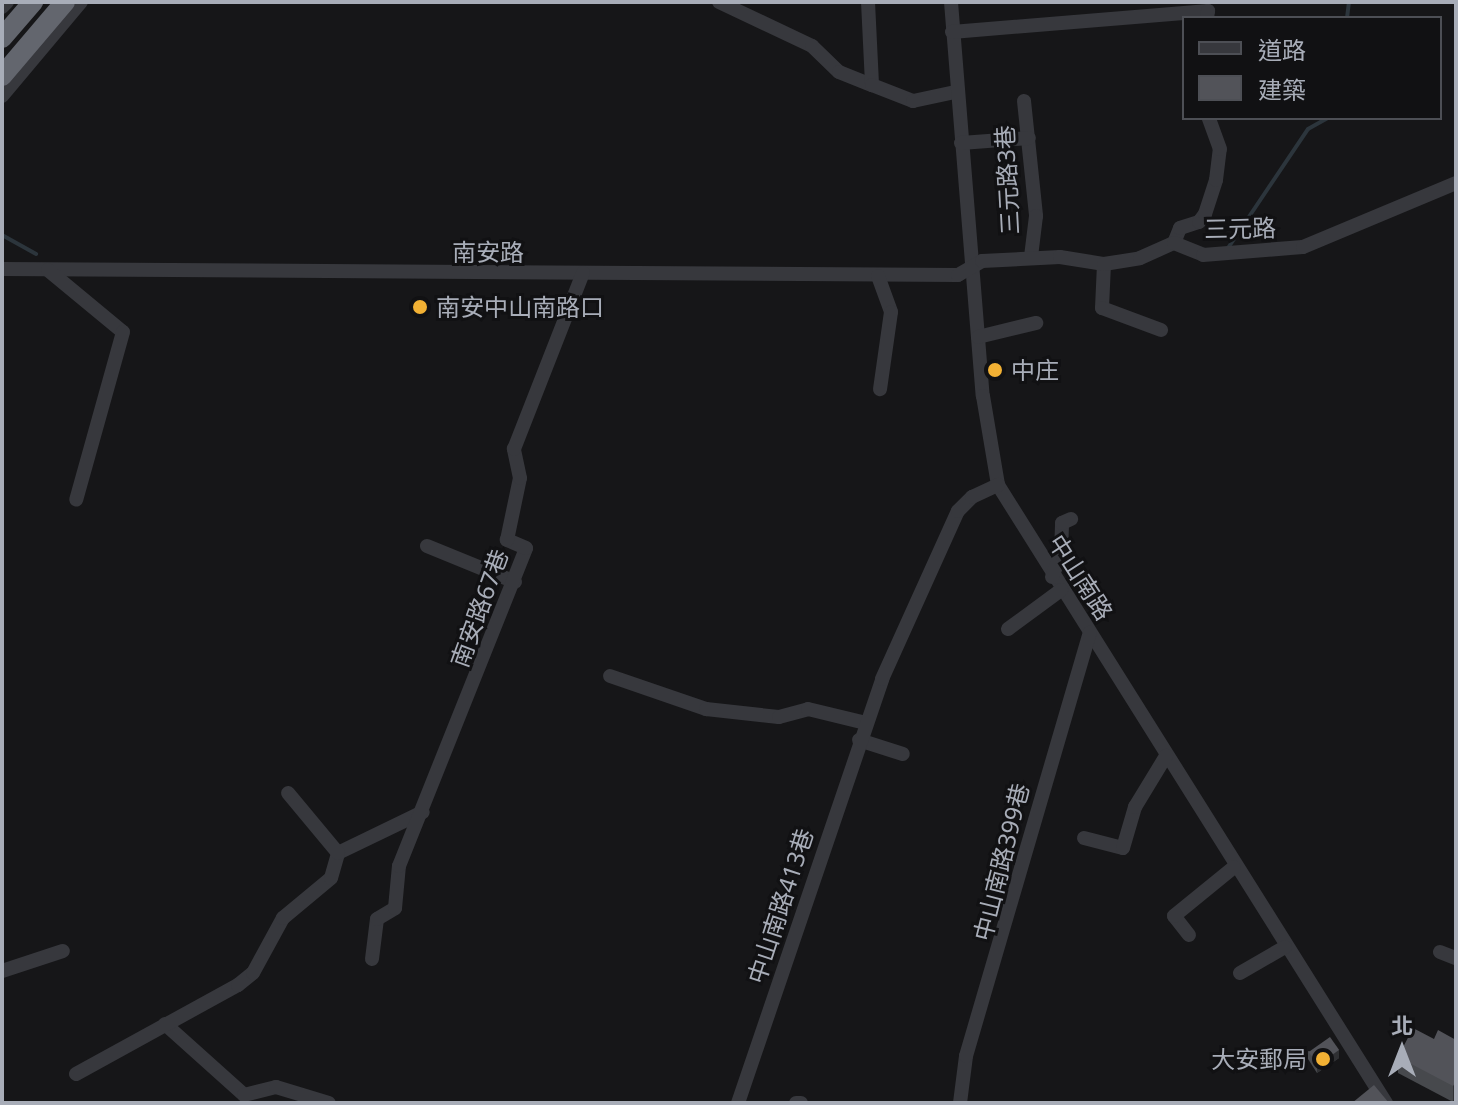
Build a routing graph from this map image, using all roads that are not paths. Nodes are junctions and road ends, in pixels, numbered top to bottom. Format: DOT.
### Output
graph roads {
  1 [pos="7,2"];
  2 [pos="33,2"];
  3 [pos="65,2"];
  4 [pos="81,2"];
  5 [pos="719,2"];
  6 [pos="868,2"];
  7 [pos="951,2"];
  8 [pos="2,7"];
  9 [pos="1207,16"];
  10 [pos="952,32"];
  11 [pos="2,38"];
  12 [pos="2,76"];
  13 [pos="872,85"];
  14 [pos="955,92"];
  15 [pos="2,96"];
  16 [pos="1024,101"];
  17 [pos="1210,120"];
  18 [pos="1029,138"];
  19 [pos="961,143"];
  20 [pos="1456,183"];
  21 [pos="1174,243"];
  22 [pos="1031,257"];
  23 [pos="1104,264"];
  24 [pos="971,265"];
  25 [pos="2,269"];
  26 [pos="48,270"];
  27 [pos="583,273"];
  28 [pos="878,276"];
  29 [pos="1036,323"];
  30 [pos="1161,330"];
  31 [pos="978,337"];
  32 [pos="880,389"];
  33 [pos="998,485"];
  34 [pos="76,500"];
  35 [pos="1071,519"];
  36 [pos="427,546"];
  37 [pos="1052,577"];
  38 [pos="515,582"];
  39 [pos="1061,590"];
  40 [pos="1008,629"];
  41 [pos="1090,633"];
  42 [pos="610,676"];
  43 [pos="866,723"];
  44 [pos="859,740"];
  45 [pos="903,754"];
  46 [pos="1166,756"];
  47 [pos="288,793"];
  48 [pos="423,812"];
  49 [pos="1084,838"];
  50 [pos="338,853"];
  51 [pos="1234,867"];
  52 [pos="1189,935"];
  53 [pos="1285,947"];
  54 [pos="63,951"];
  55 [pos="1440,952"];
  56 [pos="1456,958"];
  57 [pos="372,959"];
  58 [pos="2,971"];
  59 [pos="1240,973"];
  60 [pos="165,1024"];
  61 [pos="76,1074"];
  62 [pos="259,1100"];
  63 [pos="329,1103"];
  64 [pos="738,1103"];
  65 [pos="960,1103"];
  66 [pos="1386,1103"];
  1 -- 8 [label="street"];
  2 -- 11 [label="highway"];
  3 -- 12 [label="highway"];
  4 -- 15 [label="street"];
  5 -- 13 [label="street"];
  6 -- 13 [label="street"];
  7 -- 10 [label="street, 中山南路"];
  9 -- 10 [label="street"];
  10 -- 14 [label="street, 中山南路"];
  13 -- 14 [label="street"];
  14 -- 19 [label="street, 中山南路"];
  16 -- 18 [label="street, 三元路3巷"];
  17 -- 21 [label="street"];
  18 -- 19 [label="street"];
  18 -- 22 [label="street, 三元路3巷"];
  19 -- 24 [label="street, 中山南路"];
  20 -- 21 [label="street, 三元路"];
  21 -- 23 [label="street, 三元路"];
  22 -- 23 [label="street, 三元路"];
  22 -- 24 [label="street, 三元路"];
  23 -- 30 [label="street"];
  24 -- 28 [label="street, 南安路"];
  24 -- 31 [label="street, 中山南路"];
  25 -- 26 [label="street, 南安路"];
  26 -- 27 [label="street, 南安路"];
  26 -- 34 [label="street"];
  27 -- 28 [label="street, 南安路"];
  27 -- 38 [label="street, 南安路67巷"];
  28 -- 32 [label="street"];
  29 -- 31 [label="street"];
  31 -- 33 [label="street, 中山南路"];
  33 -- 37 [label="street, 中山南路"];
  33 -- 43 [label="street, 中山南路413巷"];
  35 -- 37 [label="street"];
  36 -- 38 [label="street"];
  37 -- 39 [label="street, 中山南路"];
  38 -- 48 [label="street, 南安路67巷"];
  39 -- 40 [label="street"];
  39 -- 41 [label="street, 中山南路"];
  41 -- 46 [label="street, 中山南路"];
  41 -- 65 [label="street, 中山南路399巷"];
  42 -- 43 [label="street"];
  43 -- 44 [label="street, 中山南路413巷"];
  44 -- 45 [label="street"];
  44 -- 64 [label="street, 中山南路413巷"];
  46 -- 49 [label="street"];
  46 -- 51 [label="street, 中山南路"];
  47 -- 50 [label="street"];
  48 -- 50 [label="street"];
  48 -- 57 [label="street, 南安路67巷"];
  50 -- 60 [label="street"];
  51 -- 52 [label="street"];
  51 -- 53 [label="street, 中山南路"];
  53 -- 59 [label="street"];
  53 -- 66 [label="street, 中山南路"];
  54 -- 58 [label="street"];
  55 -- 56 [label="street"];
  60 -- 61 [label="street"];
  60 -- 62 [label="street"];
  62 -- 63 [label="street"];
}
